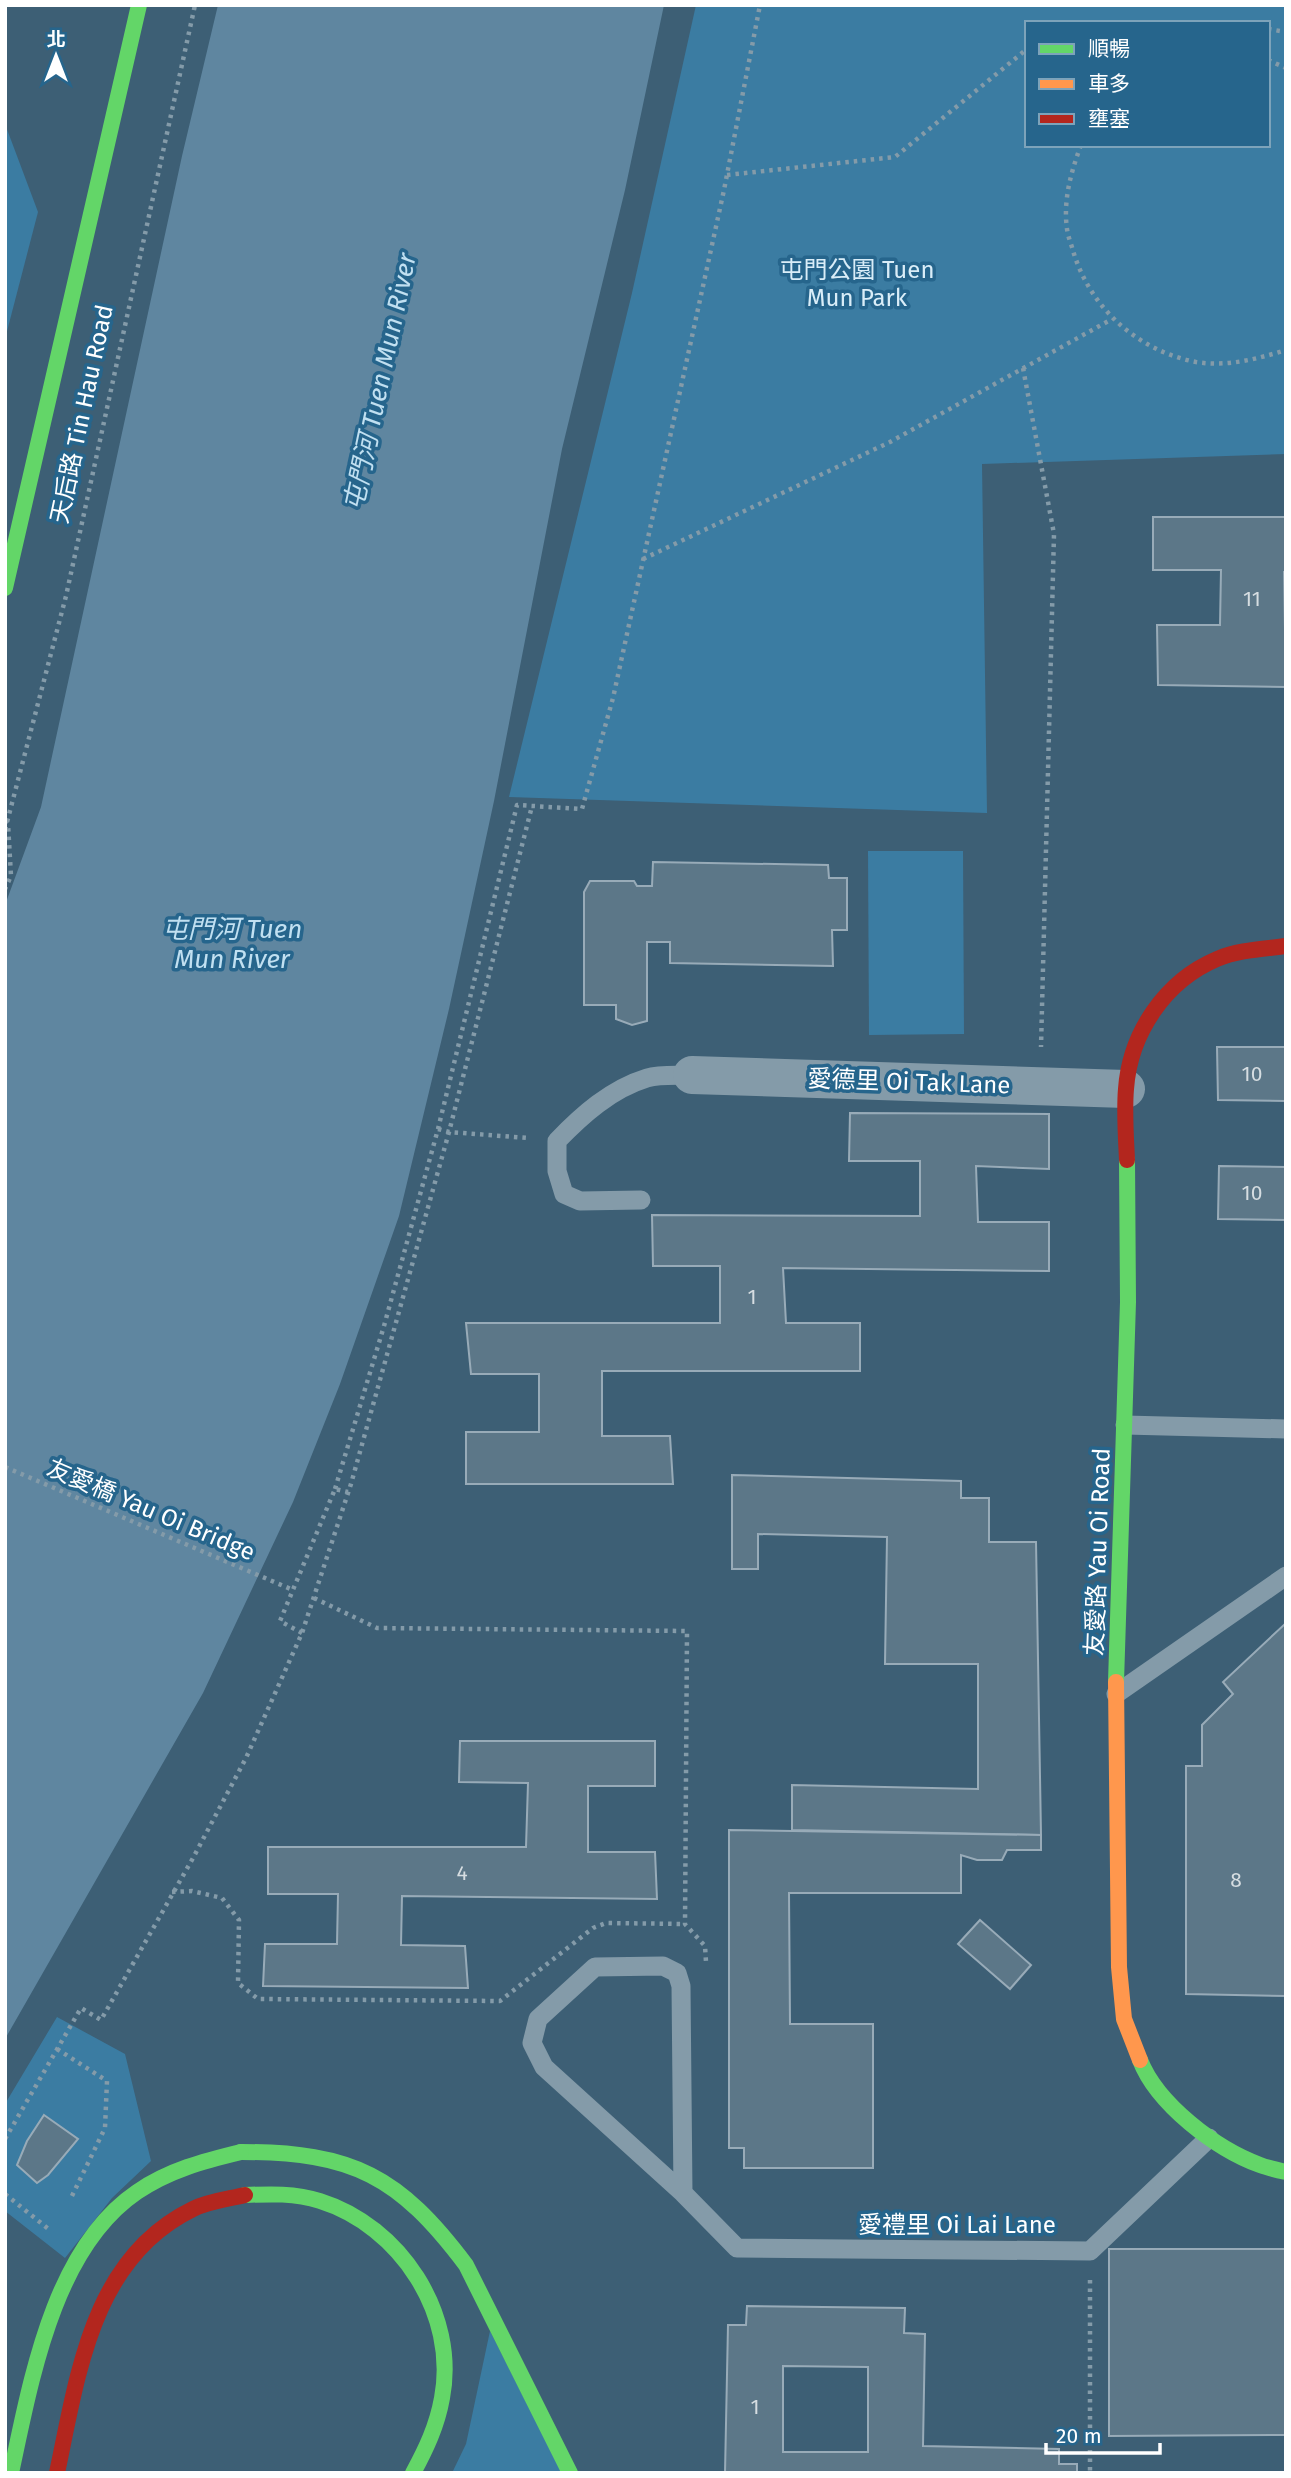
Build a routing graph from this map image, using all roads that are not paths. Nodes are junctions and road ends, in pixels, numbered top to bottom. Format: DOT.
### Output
graph roads {
  1 [pos="139,5"];
  2 [pos="5,588"];
  3 [pos="1286,946"];
  4 [pos="692,1075"];
  5 [pos="1126,1089"];
  6 [pos="641,1200"];
  7 [pos="1125,1425"];
  8 [pos="1286,1429"];
  9 [pos="1286,1576"];
  10 [pos="1116,1694"];
  11 [pos="1209,2138"];
  12 [pos="1286,2172"];
  13 [pos="683,2193"];
  14 [pos="11,2473"];
  15 [pos="57,2473"];
  16 [pos="414,2473"];
  17 [pos="570,2473"];
  1 -- 2 [label="street, 天后路 Tin Hau Road"];
  3 -- 5 [label="street, 友愛路 Yau Oi Road"];
  4 -- 5 [label="street, 愛德里 Oi Tak Lane"];
  4 -- 6 [label="lane"];
  5 -- 7 [label="street, 友愛路 Yau Oi Road"];
  7 -- 8 [label="lane"];
  7 -- 10 [label="street, 友愛路 Yau Oi Road"];
  9 -- 10 [label="lane"];
  10 -- 11 [label="street, 友愛路 Yau Oi Road"];
  11 -- 12 [label="street, 友愛路 Yau Oi Road"];
  11 -- 13 [label="lane, 愛禮里 Oi Lai Lane"];
  13 -- 13 [label="lane, 愛禮里 Oi Lai Lane"];
  14 -- 17 [label="street, bridge"];
  15 -- 16 [label="street, bridge"];
}
